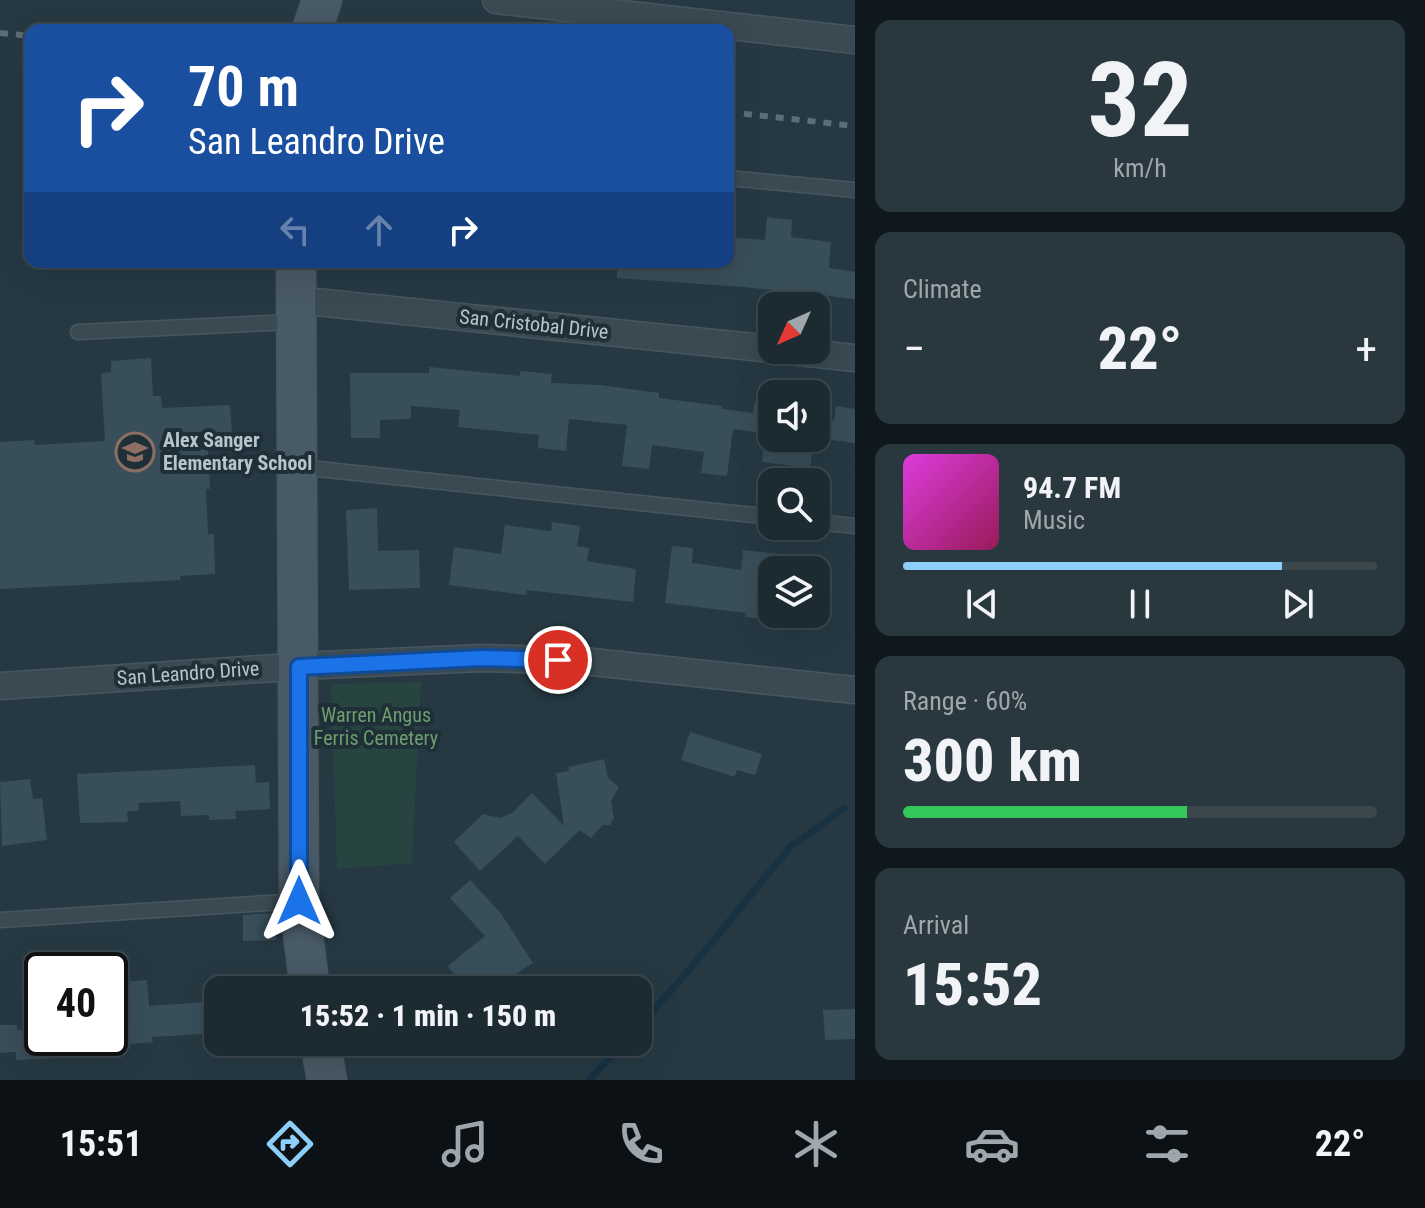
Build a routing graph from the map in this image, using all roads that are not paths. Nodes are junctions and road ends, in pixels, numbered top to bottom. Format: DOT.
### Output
graph roads {
  1 [pos="322,0"];
  2 [pos="337,0"];
  3 [pos="496,0"];
  4 [pos="314,24"];
  5 [pos="332,24"];
  6 [pos="711,24"];
  7 [pos="734,27"];
  8 [pos="855,40"];
  9 [pos="734,179"];
  10 [pos="855,190"];
  11 [pos="296,268"];
  12 [pos="295,311"];
  13 [pos="78,332"];
  14 [pos="758,348"];
  15 [pos="830,355"];
  16 [pos="855,358"];
  17 [pos="296,467"];
  18 [pos="758,516"];
  19 [pos="830,523"];
  20 [pos="855,526"];
  21 [pos="299,667"];
  22 [pos="0,686"];
  23 [pos="855,690"];
  24 [pos="299,901"];
  25 [pos="0,920"];
  26 [pos="308,976"];
  27 [pos="323,1056"];
  28 [pos="327,1080"];
  1 -- 4 [label="street"];
  2 -- 5 [label="street"];
  3 -- 6 [label="street"];
  7 -- 8 [label="street"];
  9 -- 10 [label="lane"];
  11 -- 12 [label="street"];
  12 -- 13 [label="lane"];
  12 -- 14 [label="street, San Cristobal Drive"];
  12 -- 17 [label="street"];
  15 -- 16 [label="street"];
  17 -- 18 [label="lane"];
  17 -- 21 [label="street"];
  19 -- 20 [label="lane"];
  21 -- 22 [label="street, San Leandro Drive"];
  21 -- 23 [label="street, San Leandro Drive"];
  21 -- 24 [label="street"];
  24 -- 25 [label="lane"];
  24 -- 26 [label="street"];
  27 -- 28 [label="street"];
}
